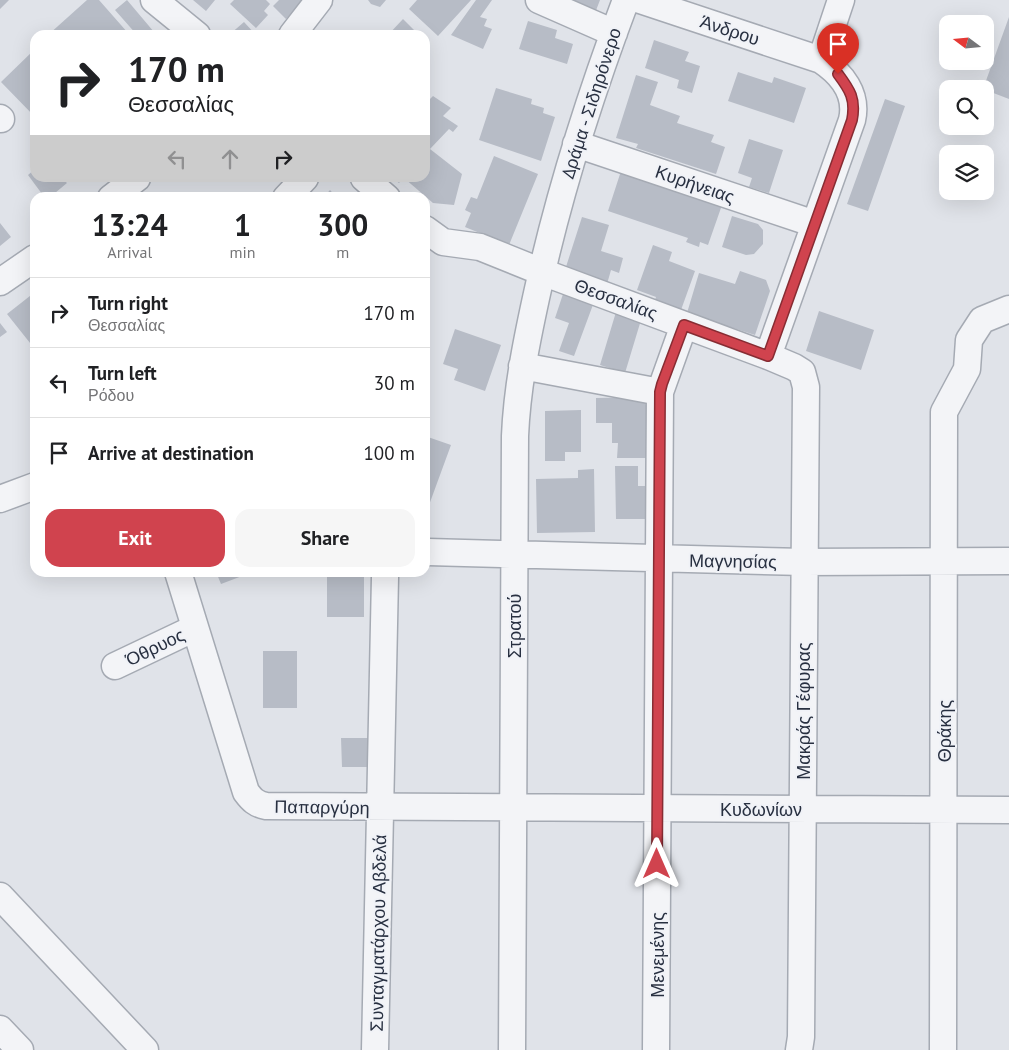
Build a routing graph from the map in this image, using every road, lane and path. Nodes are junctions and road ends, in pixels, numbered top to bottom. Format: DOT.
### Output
graph roads {
  1 [pos="154,0"];
  2 [pos="319,0"];
  3 [pos="539,0"];
  4 [pos="626,0"];
  5 [pos="640,0"];
  6 [pos="841,0"];
  7 [pos="191,30"];
  8 [pos="296,30"];
  9 [pos="614,33"];
  10 [pos="820,60"];
  11 [pos="576,144"];
  12 [pos="132,182"];
  13 [pos="301,182"];
  14 [pos="369,182"];
  15 [pos="120,192"];
  16 [pos="292,192"];
  17 [pos="380,192"];
  18 [pos="558,206"];
  19 [pos="814,224"];
  20 [pos="430,233"];
  21 [pos="30,261"];
  22 [pos="542,272"];
  23 [pos="0,282"];
  24 [pos="1009,309"];
  25 [pos="684,325"];
  26 [pos="768,356"];
  27 [pos="522,366"];
  28 [pos="802,372"];
  29 [pos="660,392"];
  30 [pos="30,488"];
  31 [pos="0,499"];
  32 [pos="430,552"];
  33 [pos="514,555"];
  34 [pos="659,559"];
  35 [pos="944,561"];
  36 [pos="1009,561"];
  37 [pos="804,562"];
  38 [pos="180,577"];
  39 [pos="385,577"];
  40 [pos="195,628"];
  41 [pos="115,666"];
  42 [pos="380,807"];
  43 [pos="513,808"];
  44 [pos="658,809"];
  45 [pos="803,810"];
  46 [pos="944,810"];
  47 [pos="1009,810"];
  48 [pos="0,896"];
  49 [pos="0,1029"];
  50 [pos="20,1050"];
  51 [pos="145,1050"];
  52 [pos="375,1050"];
  53 [pos="512,1050"];
  54 [pos="656,1050"];
  55 [pos="799,1050"];
  56 [pos="943,1050"];
  1 -- 7 [label="street"];
  2 -- 8 [label="street"];
  3 -- 9 [label="street"];
  4 -- 9 [label="street, Δράμα - Σιδηρόνερο"];
  5 -- 10 [label="street, Άνδρου"];
  6 -- 10 [label="street"];
  9 -- 11 [label="street, Δράμα - Σιδηρόνερο"];
  10 -- 19 [label="street"];
  11 -- 18 [label="street, Δράμα - Σιδηρόνερο"];
  11 -- 19 [label="street, Κυρήνειας"];
  12 -- 15 [label="street"];
  13 -- 16 [label="street"];
  14 -- 17 [label="street"];
  18 -- 22 [label="street, Στρατού"];
  19 -- 26 [label="street"];
  20 -- 22 [label="street, Θεσσαλίας"];
  21 -- 23 [label="street"];
  22 -- 25 [label="street, Θεσσαλίας"];
  22 -- 27 [label="street, Στρατού"];
  24 -- 35 [label="street, Θράκης"];
  25 -- 26 [label="street, Θεσσαλίας"];
  25 -- 29 [label="street, Μενεμένης"];
  26 -- 28 [label="street, Θεσσαλίας"];
  27 -- 29 [label="street"];
  27 -- 33 [label="street, Στρατού"];
  28 -- 37 [label="street, Μακράς Γέφυρας"];
  29 -- 34 [label="street, Μενεμένης"];
  30 -- 31 [label="street"];
  32 -- 33 [label="street, Μαγνησίας"];
  33 -- 34 [label="street, Μαγνησίας"];
  33 -- 43 [label="street, Στρατού"];
  34 -- 37 [label="street, Μαγνησίας"];
  34 -- 44 [label="street, Μενεμένης"];
  35 -- 36 [label="street, Μαγνησίας"];
  35 -- 37 [label="street, Μαγνησίας"];
  35 -- 46 [label="street, Θράκης"];
  37 -- 45 [label="street, Μακράς Γέφυρας"];
  38 -- 40 [label="street, Παπαργύρη"];
  39 -- 42 [label="street, Συνταγματάρχου Αβδελά"];
  40 -- 41 [label="street, Όθρυος"];
  40 -- 42 [label="street, Παπαργύρη"];
  42 -- 43 [label="street, Παπαργύρη"];
  42 -- 52 [label="street, Συνταγματάρχου Αβδελά"];
  43 -- 44 [label="street, Κυδωνίων"];
  43 -- 53 [label="street, Στρατού"];
  44 -- 45 [label="street, Κυδωνίων"];
  44 -- 54 [label="street, Μενεμένης"];
  45 -- 46 [label="street, Κυδωνίων"];
  45 -- 55 [label="street, Μακράς Γέφυρας"];
  46 -- 47 [label="street, Κυδωνίων"];
  46 -- 56 [label="street, Θράκης"];
  48 -- 51 [label="street"];
  49 -- 50 [label="street"];
}
